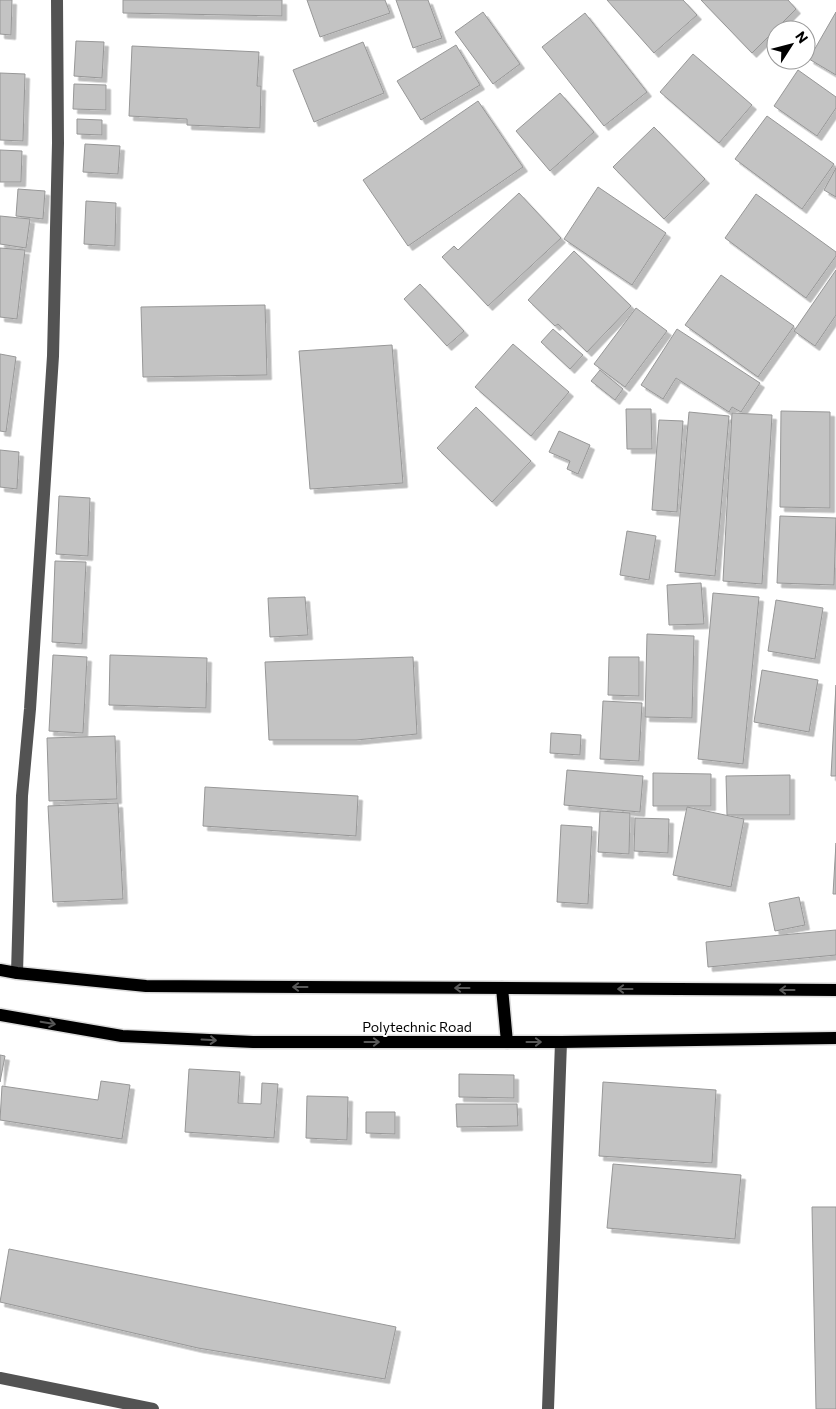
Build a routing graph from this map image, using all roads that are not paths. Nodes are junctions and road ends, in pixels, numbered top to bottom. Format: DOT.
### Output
graph roads {
  1 [pos="57,0"];
  2 [pos="0,970"];
  3 [pos="17,974"];
  4 [pos="502,988"];
  5 [pos="836,990"];
  6 [pos="0,1015"];
  7 [pos="836,1038"];
  8 [pos="507,1042"];
  9 [pos="561,1042"];
  10 [pos="0,1378"];
  11 [pos="154,1409"];
  12 [pos="548,1409"];
  1 -- 3 [label="street"];
  2 -- 3 [label="main road"];
  4 -- 3 [label="main road, one-way"];
  5 -- 4 [label="main road, one-way"];
  4 -- 8 [label="main road"];
  6 -- 8 [label="main road, Polytechnic Road, one-way"];
  7 -- 9 [label="main road, Polytechnic Road"];
  8 -- 9 [label="main road, Polytechnic Road, one-way"];
  9 -- 12 [label="street"];
  10 -- 11 [label="street"];
}
